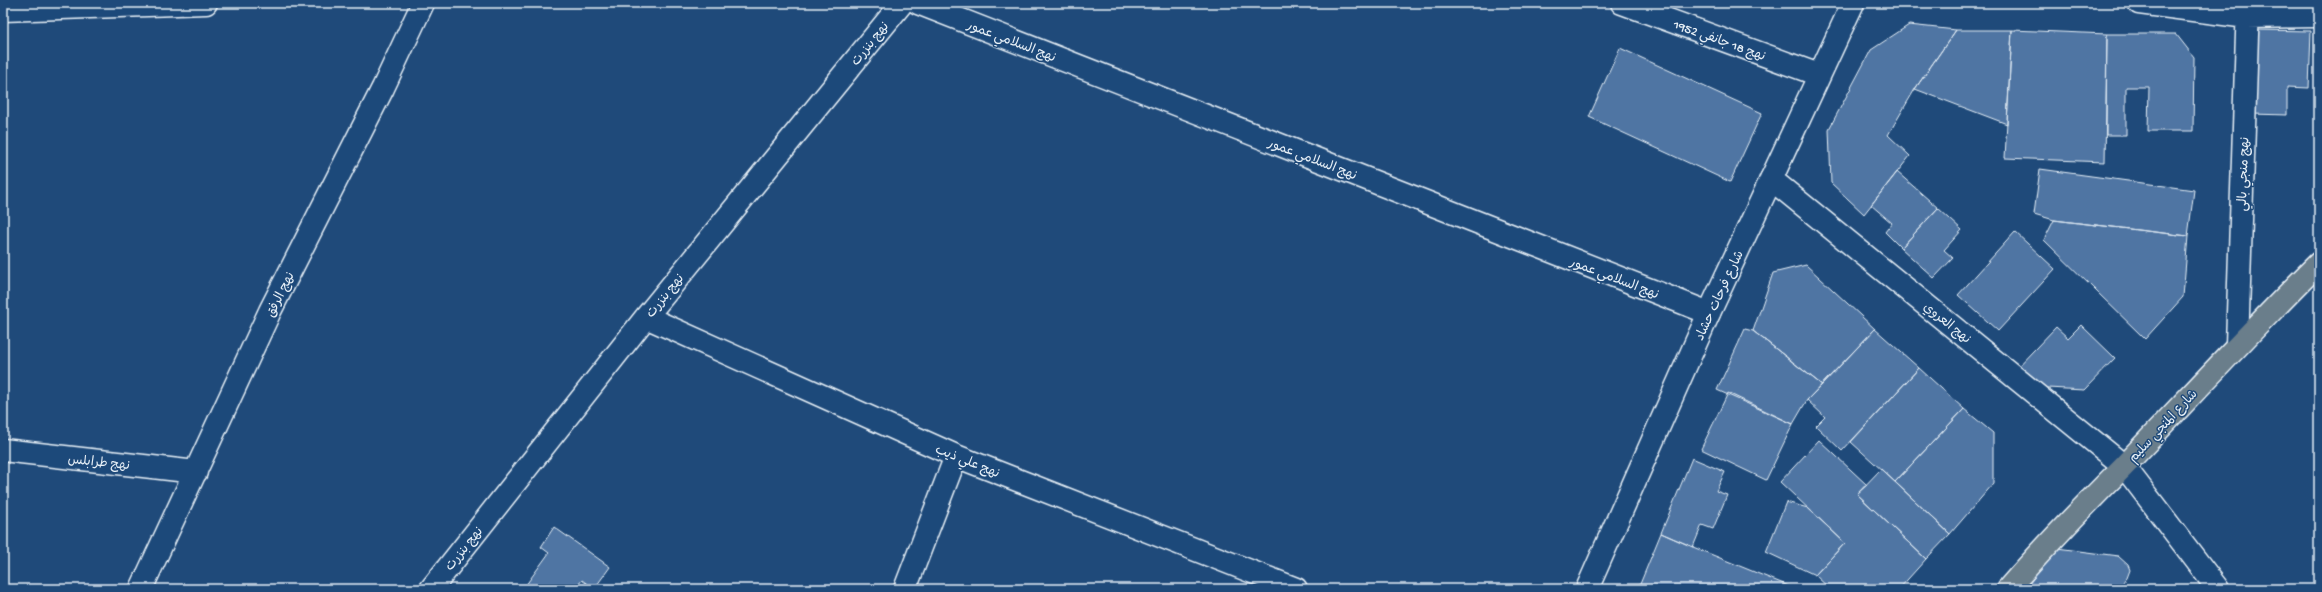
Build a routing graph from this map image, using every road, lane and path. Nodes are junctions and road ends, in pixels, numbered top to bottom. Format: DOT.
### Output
graph roads {
  1 [pos="206,3"];
  2 [pos="423,3"];
  3 [pos="902,3"];
  4 [pos="918,3"];
  5 [pos="1622,3"];
  6 [pos="1852,3"];
  7 [pos="2139,3"];
  8 [pos="3,10"];
  9 [pos="2247,10"];
  10 [pos="2319,16"];
  11 [pos="1818,75"];
  12 [pos="1772,179"];
  13 [pos="2319,263"];
  14 [pos="1709,313"];
  15 [pos="646,317"];
  16 [pos="2237,345"];
  17 [pos="3,450"];
  18 [pos="956,456"];
  19 [pos="2124,466"];
  20 [pos="196,472"];
  21 [pos="141,589"];
  22 [pos="431,589"];
  23 [pos="906,589"];
  24 [pos="1296,589"];
  25 [pos="1587,589"];
  26 [pos="2008,589"];
  27 [pos="2218,589"];
  1 -- 8 [label="street"];
  2 -- 20 [label="street, نهج الرفق"];
  3 -- 15 [label="street, نهج بنزرت"];
  4 -- 14 [label="street, نهج السلامي عمور"];
  5 -- 11 [label="street, نهج 18 جانفي 1952"];
  6 -- 11 [label="street, شارع فرحات حشاد"];
  7 -- 9 [label="street"];
  9 -- 10 [label="street"];
  9 -- 16 [label="street, نهج منجي بالي"];
  11 -- 12 [label="street, شارع فرحات حشاد"];
  12 -- 14 [label="street, شارع فرحات حشاد"];
  12 -- 19 [label="street, نهج العروي"];
  13 -- 16 [label="main road, شارع المنجي سليم"];
  14 -- 25 [label="street, شارع فرحات حشاد"];
  15 -- 18 [label="street, نهج علي ذيب"];
  15 -- 22 [label="street, نهج بنزرت"];
  16 -- 19 [label="main road, شارع المنجي سليم"];
  17 -- 20 [label="street, نهج طرابلس"];
  18 -- 23 [label="street"];
  18 -- 24 [label="street, نهج علي ذيب"];
  19 -- 26 [label="main road, شارع المنجي سليم"];
  19 -- 27 [label="street, نهج العروي"];
  20 -- 21 [label="street, نهج الرفق"];
}
